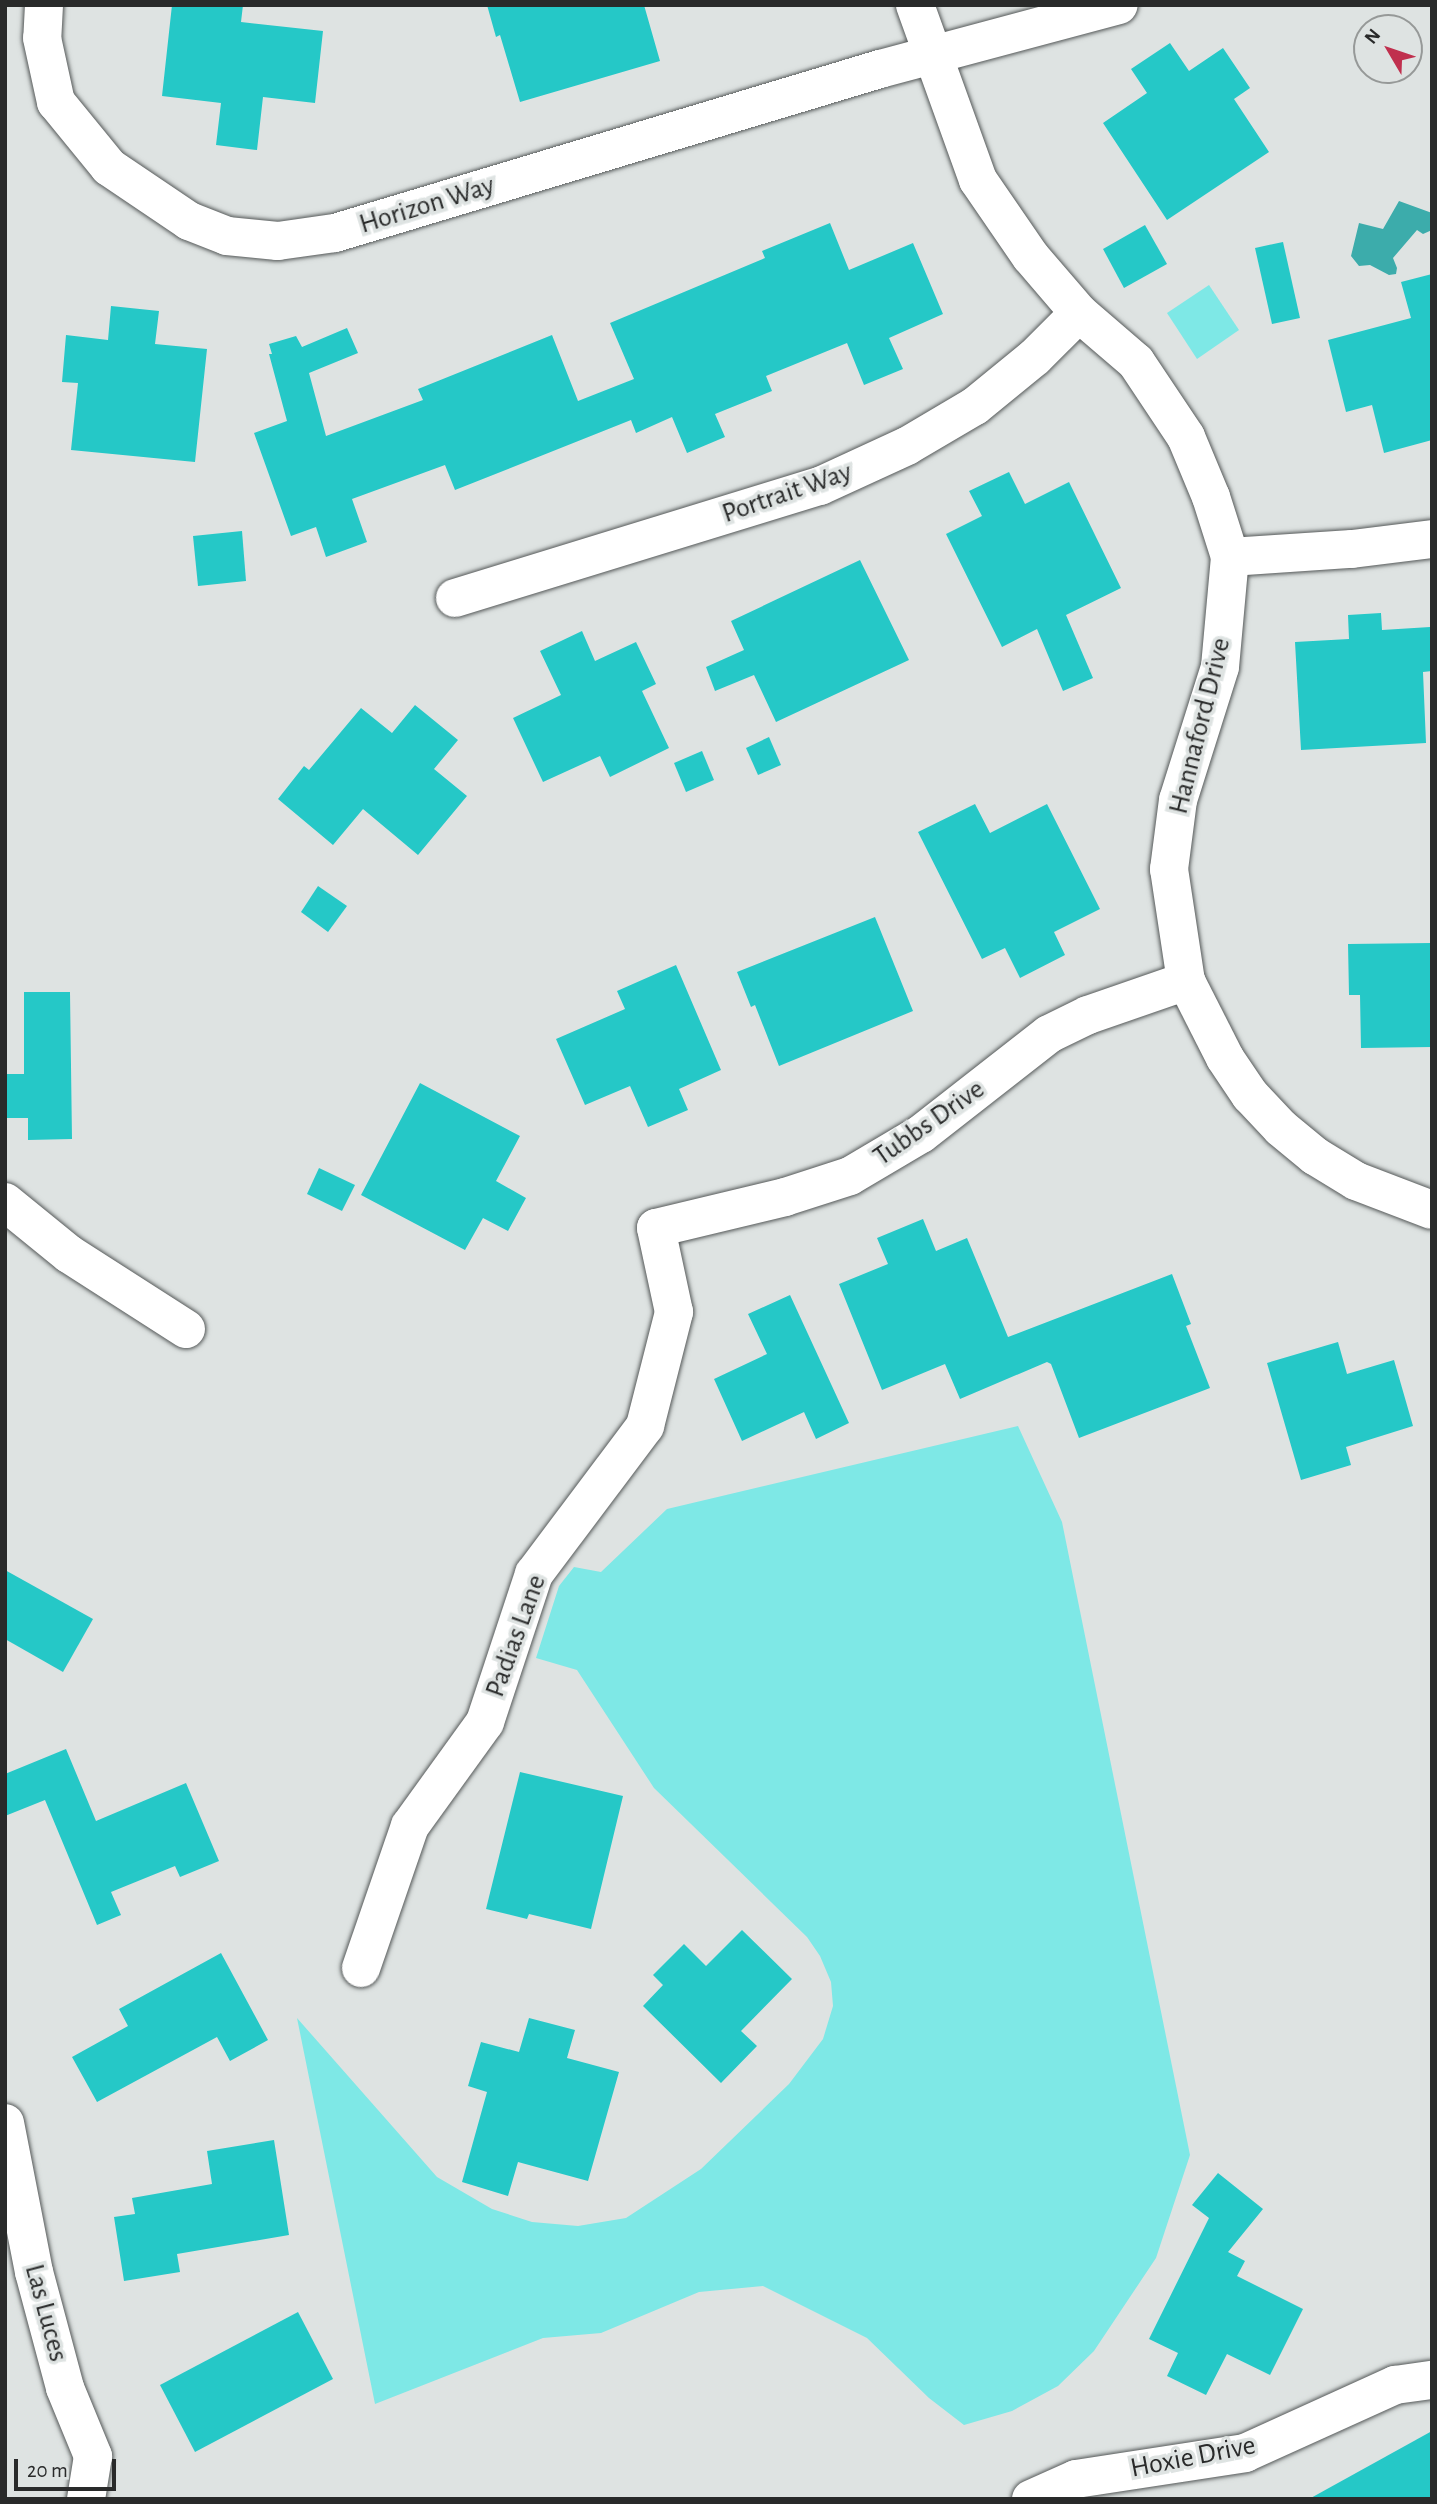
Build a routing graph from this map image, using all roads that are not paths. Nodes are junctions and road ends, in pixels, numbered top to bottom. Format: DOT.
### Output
graph roads {
  1 [pos="44,5"];
  2 [pos="915,5"];
  3 [pos="1119,5"];
  4 [pos="930,54"];
  5 [pos="1079,313"];
  6 [pos="1432,539"];
  7 [pos="1230,557"];
  8 [pos="455,598"];
  9 [pos="1186,981"];
  10 [pos="5,1202"];
  11 [pos="1432,1210"];
  12 [pos="656,1228"];
  13 [pos="186,1329"];
  14 [pos="360,1968"];
  15 [pos="5,2123"];
  16 [pos="1432,2380"];
  17 [pos="86,2499"];
  18 [pos="1031,2499"];
  1 -- 4 [label="street, Horizon Way"];
  2 -- 4 [label="street, Hannaford Drive"];
  3 -- 4 [label="street, Horizon Way"];
  4 -- 5 [label="street, Hannaford Drive"];
  5 -- 7 [label="street, Hannaford Drive"];
  5 -- 8 [label="street, Portrait Way"];
  6 -- 7 [label="street"];
  7 -- 9 [label="street, Hannaford Drive"];
  9 -- 11 [label="street, Hannaford Drive"];
  9 -- 12 [label="street, Tubbs Drive"];
  10 -- 13 [label="street"];
  12 -- 14 [label="street, Padias Lane"];
  15 -- 17 [label="street, Las Luces"];
  16 -- 18 [label="street, Hoxie Drive"];
}
